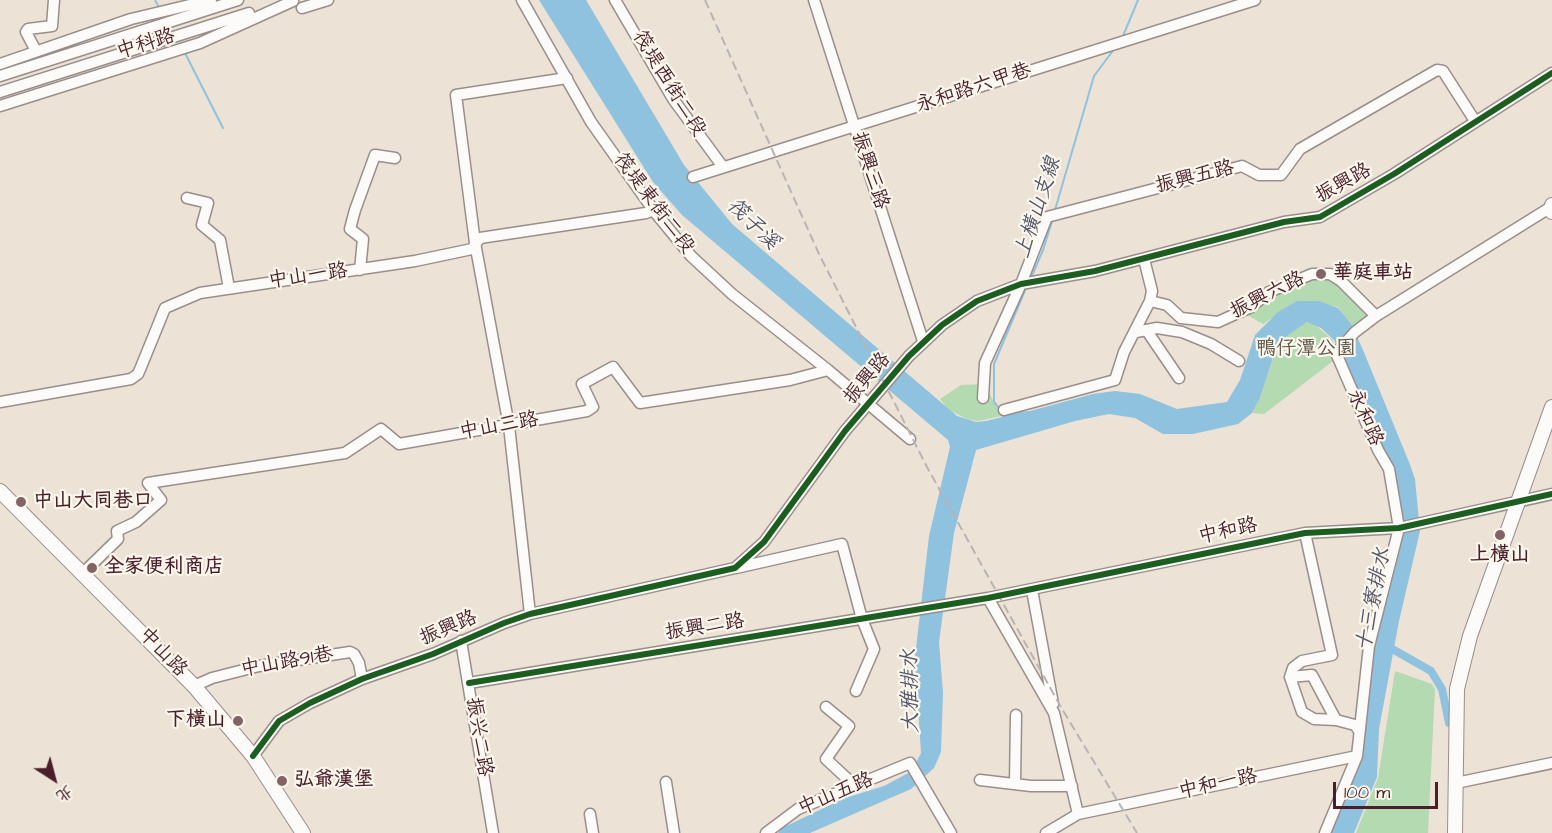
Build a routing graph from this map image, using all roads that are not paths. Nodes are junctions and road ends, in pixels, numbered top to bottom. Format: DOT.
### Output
graph roads {
  1 [pos="54,0"];
  2 [pos="211,0"];
  3 [pos="238,0"];
  4 [pos="328,0"];
  5 [pos="522,0"];
  6 [pos="615,0"];
  7 [pos="814,0"];
  8 [pos="1255,0"];
  9 [pos="297,3"];
  10 [pos="36,51"];
  11 [pos="0,64"];
  12 [pos="1552,74"];
  13 [pos="0,76"];
  14 [pos="567,78"];
  15 [pos="0,92"];
  16 [pos="0,106"];
  17 [pos="1475,122"];
  18 [pos="855,127"];
  19 [pos="395,158"];
  20 [pos="723,167"];
  21 [pos="693,177"];
  22 [pos="187,198"];
  23 [pos="1552,206"];
  24 [pos="656,209"];
  25 [pos="1552,212"];
  26 [pos="476,243"];
  27 [pos="1144,259"];
  28 [pos="360,270"];
  29 [pos="1021,284"];
  30 [pos="229,288"];
  31 [pos="1150,301"];
  32 [pos="1376,316"];
  33 [pos="1142,332"];
  34 [pos="923,341"];
  35 [pos="1239,361"];
  36 [pos="828,370"];
  37 [pos="1179,378"];
  38 [pos="983,398"];
  39 [pos="0,402"];
  40 [pos="869,403"];
  41 [pos="1552,408"];
  42 [pos="1004,410"];
  43 [pos="509,426"];
  44 [pos="910,439"];
  45 [pos="0,491"];
  46 [pos="1552,494"];
  47 [pos="1518,501"];
  48 [pos="1400,528"];
  49 [pos="1305,533"];
  50 [pos="735,568"];
  51 [pos="83,573"];
  52 [pos="1032,590"];
  53 [pos="988,598"];
  54 [pos="947,606"];
  55 [pos="530,614"];
  56 [pos="862,619"];
  57 [pos="461,641"];
  58 [pos="1290,677"];
  59 [pos="362,679"];
  60 [pos="469,683"];
  61 [pos="194,686"];
  62 [pos="856,691"];
  63 [pos="826,707"];
  64 [pos="1054,713"];
  65 [pos="1016,715"];
  66 [pos="1336,720"];
  67 [pos="1359,731"];
  68 [pos="253,756"];
  69 [pos="1357,756"];
  70 [pos="1552,762"];
  71 [pos="980,780"];
  72 [pos="666,782"];
  73 [pos="1456,783"];
  74 [pos="1015,784"];
  75 [pos="855,786"];
  76 [pos="1072,786"];
  77 [pos="591,814"];
  78 [pos="1078,814"];
  79 [pos="303,833"];
  80 [pos="493,833"];
  81 [pos="593,833"];
  82 [pos="674,833"];
  83 [pos="766,833"];
  84 [pos="951,833"];
  85 [pos="1046,833"];
  86 [pos="1325,833"];
  87 [pos="1455,833"];
  1 -- 10 [label="street"];
  2 -- 10 [label="street, 中科路"];
  3 -- 13 [label="street, 中科路"];
  4 -- 9 [label="street"];
  5 -- 14 [label="street, 筏堤東街二段"];
  6 -- 20 [label="street, 筏堤西街二段"];
  7 -- 18 [label="street, 振興三路"];
  8 -- 18 [label="street, 永和路六甲巷"];
  9 -- 15 [label="street, 中科路"];
  9 -- 16 [label="street, 中科路"];
  10 -- 11 [label="street, 中科路"];
  12 -- 17 [label="street, 振興路"];
  14 -- 24 [label="street, 筏堤東街二段"];
  14 -- 26 [label="street"];
  17 -- 27 [label="street, 振興路"];
  17 -- 29 [label="street, 振興五路"];
  18 -- 20 [label="street, 永和路六甲巷"];
  18 -- 34 [label="street, 振興三路"];
  19 -- 28 [label="street"];
  20 -- 21 [label="street, 永和路六甲巷"];
  22 -- 30 [label="street"];
  23 -- 25 [label="main road, 永和路"];
  23 -- 32 [label="street, 永和路"];
  24 -- 26 [label="street, 中山一路"];
  24 -- 36 [label="street, 筏堤東街二段"];
  26 -- 28 [label="street, 中山一路"];
  26 -- 43 [label="street"];
  27 -- 29 [label="street, 振興路"];
  27 -- 31 [label="street"];
  28 -- 30 [label="street, 中山一路"];
  29 -- 34 [label="street, 振興路"];
  29 -- 38 [label="street, 振興五路"];
  30 -- 39 [label="street, 中山一路"];
  31 -- 32 [label="street, 振興六路"];
  31 -- 33 [label="street"];
  32 -- 48 [label="street, 永和路"];
  33 -- 35 [label="street"];
  33 -- 37 [label="street"];
  33 -- 42 [label="street"];
  34 -- 40 [label="street, 振興路"];
  36 -- 40 [label="street"];
  36 -- 43 [label="street, 中山三路"];
  40 -- 44 [label="street"];
  40 -- 50 [label="street, 振興路"];
  41 -- 47 [label="main road"];
  43 -- 51 [label="street, 中山三路"];
  43 -- 55 [label="street"];
  45 -- 51 [label="main road, 中山路"];
  46 -- 47 [label="street"];
  47 -- 48 [label="street, 中和路"];
  47 -- 73 [label="main road"];
  48 -- 49 [label="street, 中和路"];
  48 -- 67 [label="street"];
  49 -- 52 [label="street, 中和路"];
  49 -- 58 [label="street"];
  50 -- 55 [label="street, 振興路"];
  50 -- 56 [label="street"];
  51 -- 61 [label="main road, 中山路"];
  52 -- 53 [label="street, 中和路"];
  52 -- 64 [label="street"];
  53 -- 54 [label="street, 中和路"];
  53 -- 64 [label="street"];
  54 -- 56 [label="street, 振興二路"];
  55 -- 57 [label="street, 振興路"];
  56 -- 60 [label="street, 振興二路"];
  56 -- 62 [label="street"];
  57 -- 59 [label="street, 振興路"];
  57 -- 60 [label="street, 振兴二路"];
  58 -- 66 [label="street"];
  58 -- 66 [label="street"];
  59 -- 61 [label="street, 中山路91巷"];
  59 -- 68 [label="street, 振興路"];
  60 -- 80 [label="street, 振兴二路"];
  61 -- 68 [label="main road, 中山路"];
  63 -- 75 [label="street"];
  64 -- 76 [label="street"];
  65 -- 74 [label="street"];
  66 -- 67 [label="street"];
  67 -- 69 [label="street"];
  68 -- 79 [label="main road, 中山路"];
  69 -- 78 [label="street, 中和一路"];
  69 -- 86 [label="street"];
  70 -- 73 [label="street"];
  71 -- 74 [label="street"];
  72 -- 82 [label="street"];
  73 -- 87 [label="main road"];
  74 -- 76 [label="street"];
  75 -- 83 [label="street, 中山五路"];
  75 -- 84 [label="street, 中山五路"];
  76 -- 78 [label="street"];
  77 -- 81 [label="street"];
  78 -- 85 [label="street"];
}
